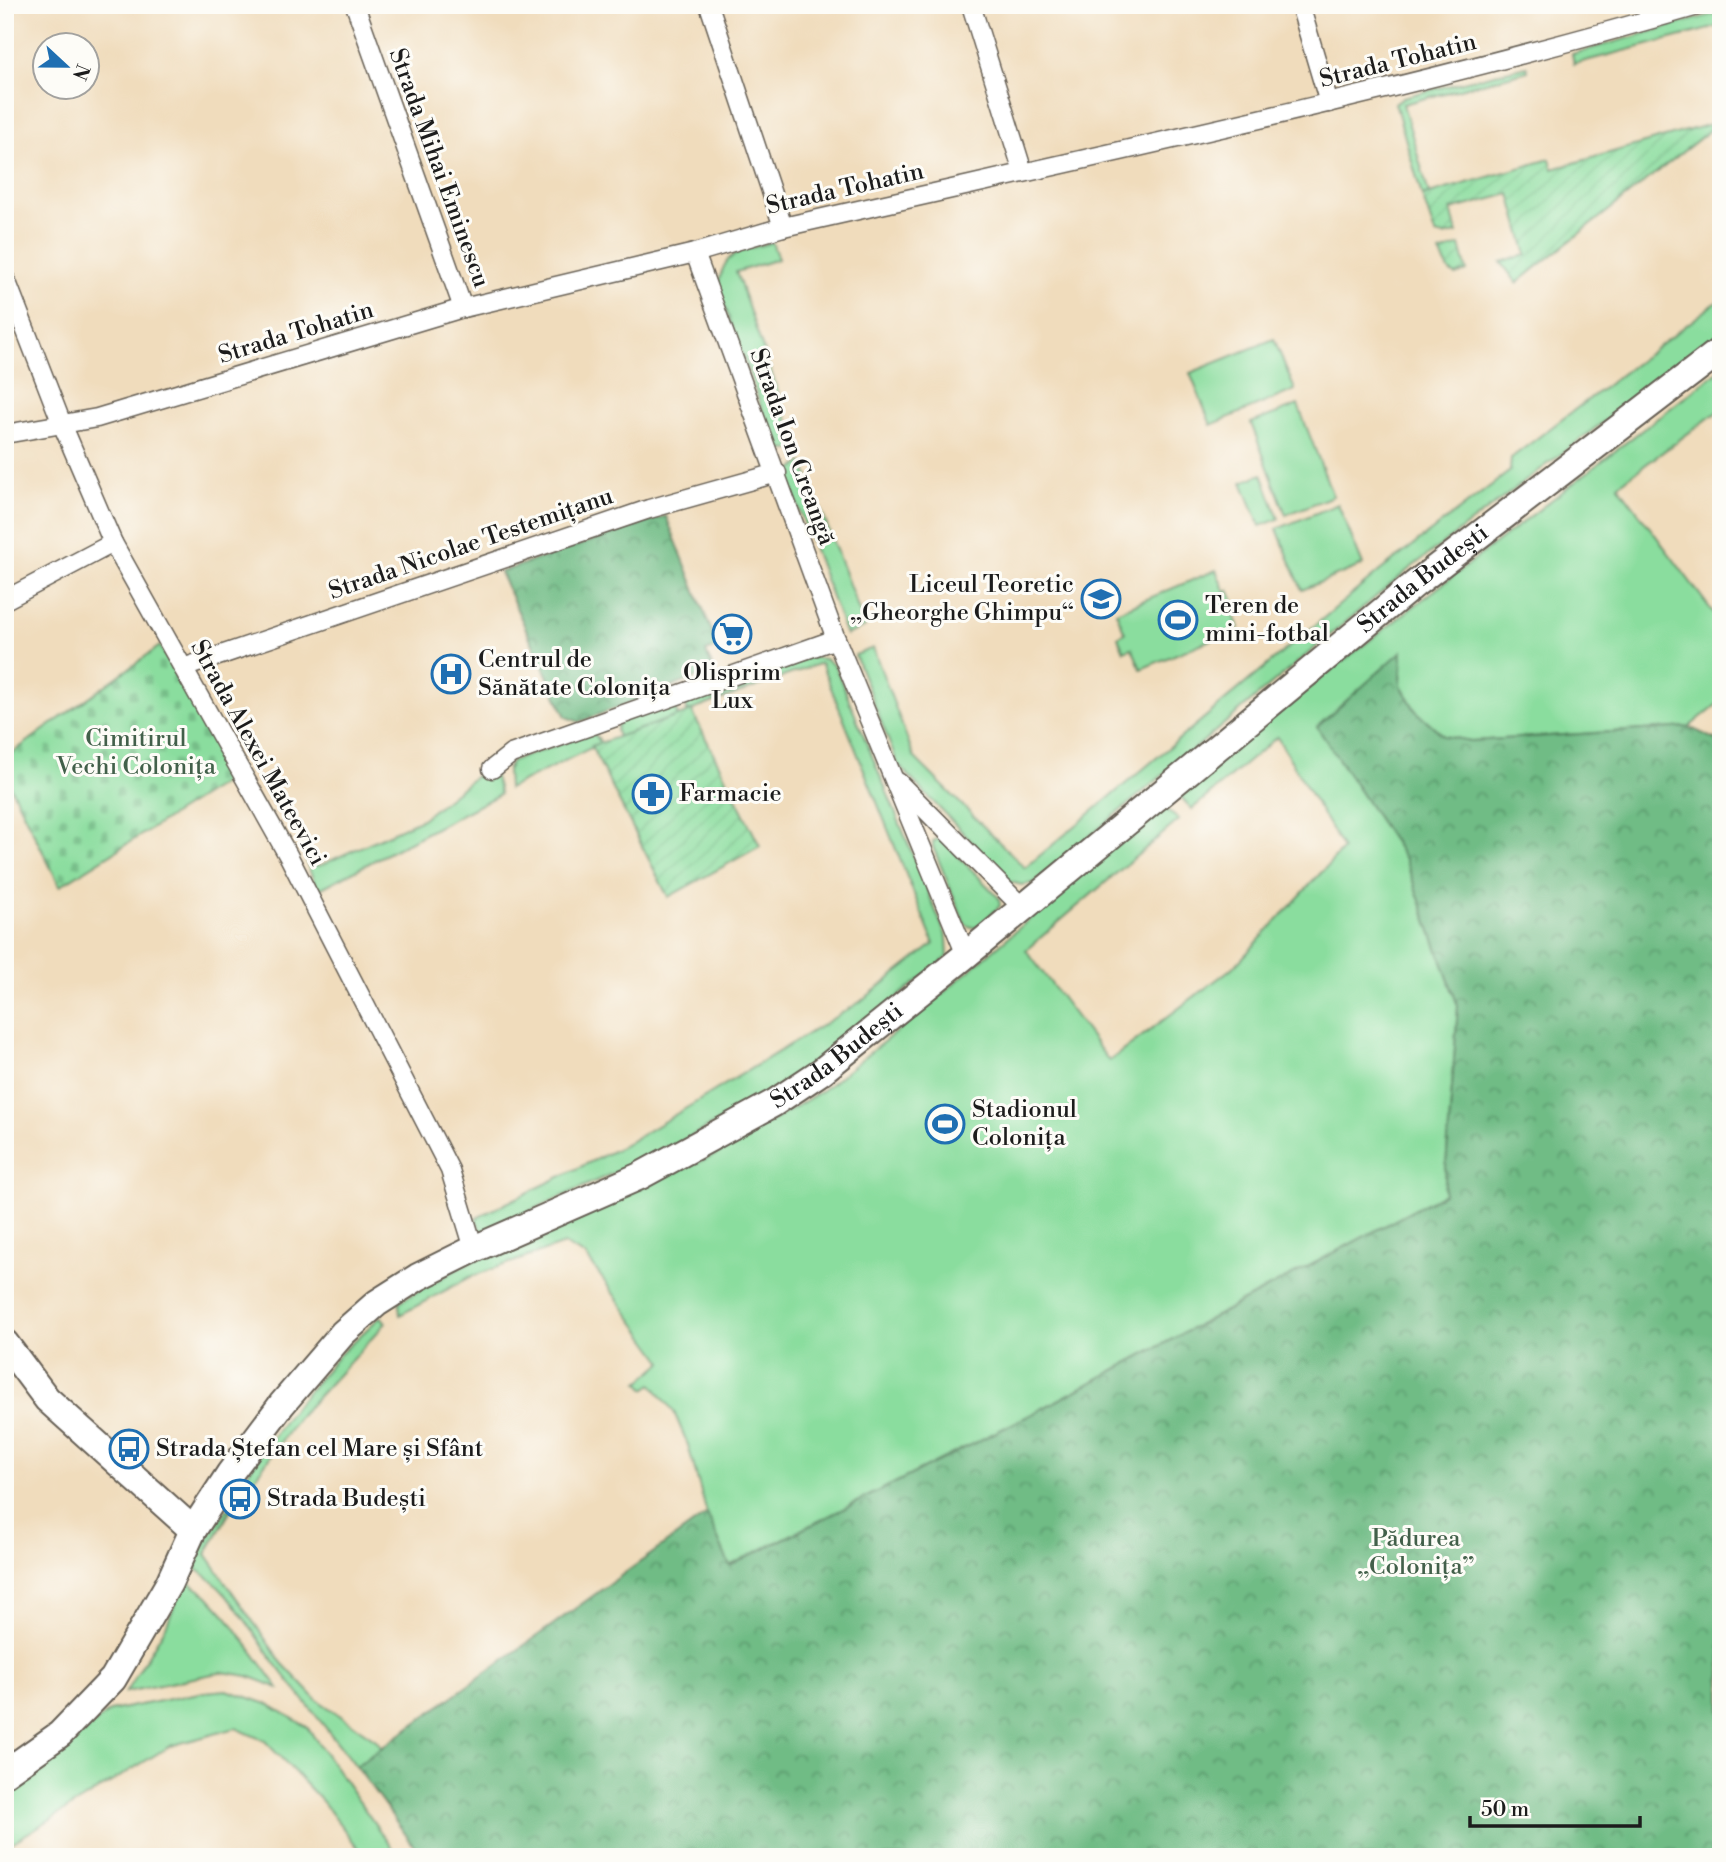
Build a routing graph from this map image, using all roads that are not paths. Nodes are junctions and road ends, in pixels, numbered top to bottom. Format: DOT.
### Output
graph roads {
  1 [pos="355,5"];
  2 [pos="709,5"];
  3 [pos="971,5"];
  4 [pos="1300,5"];
  5 [pos="1635,5"];
  6 [pos="1701,5"];
  7 [pos="1640,23"];
  8 [pos="1329,103"];
  9 [pos="1023,172"];
  10 [pos="783,227"];
  11 [pos="695,253"];
  12 [pos="5,277"];
  13 [pos="463,308"];
  14 [pos="1721,350"];
  15 [pos="62,424"];
  16 [pos="5,434"];
  17 [pos="777,473"];
  18 [pos="113,543"];
  19 [pos="5,600"];
  20 [pos="836,639"];
  21 [pos="183,668"];
  22 [pos="492,768"];
  23 [pos="891,774"];
  24 [pos="1022,907"];
  25 [pos="966,955"];
  26 [pos="474,1249"];
  27 [pos="5,1343"];
  28 [pos="193,1530"];
  29 [pos="8,1767"];
  1 -- 13 [label="street, Strada Mihai Eminescu"];
  2 -- 10 [label="street"];
  3 -- 9 [label="street"];
  4 -- 8 [label="street"];
  5 -- 7 [label="street"];
  6 -- 7 [label="street, Strada Tohatin"];
  7 -- 8 [label="street, Strada Tohatin"];
  8 -- 9 [label="street, Strada Tohatin"];
  9 -- 10 [label="street, Strada Tohatin"];
  10 -- 11 [label="street, Strada Tohatin"];
  11 -- 13 [label="street, Strada Tohatin"];
  11 -- 17 [label="street, Strada Ion Creangă"];
  12 -- 15 [label="street, Strada Alexei Mateevici"];
  13 -- 15 [label="street, Strada Tohatin"];
  14 -- 24 [label="street, Strada Budești"];
  15 -- 16 [label="street, Strada Tohatin"];
  15 -- 18 [label="street, Strada Alexei Mateevici"];
  17 -- 20 [label="street, Strada Ion Creangă"];
  17 -- 21 [label="street, Strada Nicolae Testemițanu"];
  18 -- 19 [label="street"];
  18 -- 21 [label="street, Strada Alexei Mateevici"];
  20 -- 22 [label="street"];
  20 -- 23 [label="street, Strada Ion Creangă"];
  21 -- 26 [label="street, Strada Alexei Mateevici"];
  23 -- 24 [label="street, Strada Ion Creangă"];
  23 -- 25 [label="street, Strada Ion Creangă"];
  24 -- 25 [label="street, Strada Budești"];
  25 -- 26 [label="street, Strada Budești"];
  26 -- 28 [label="street, Strada Budești"];
  27 -- 28 [label="street"];
  28 -- 29 [label="street, Strada Budești"];
}
